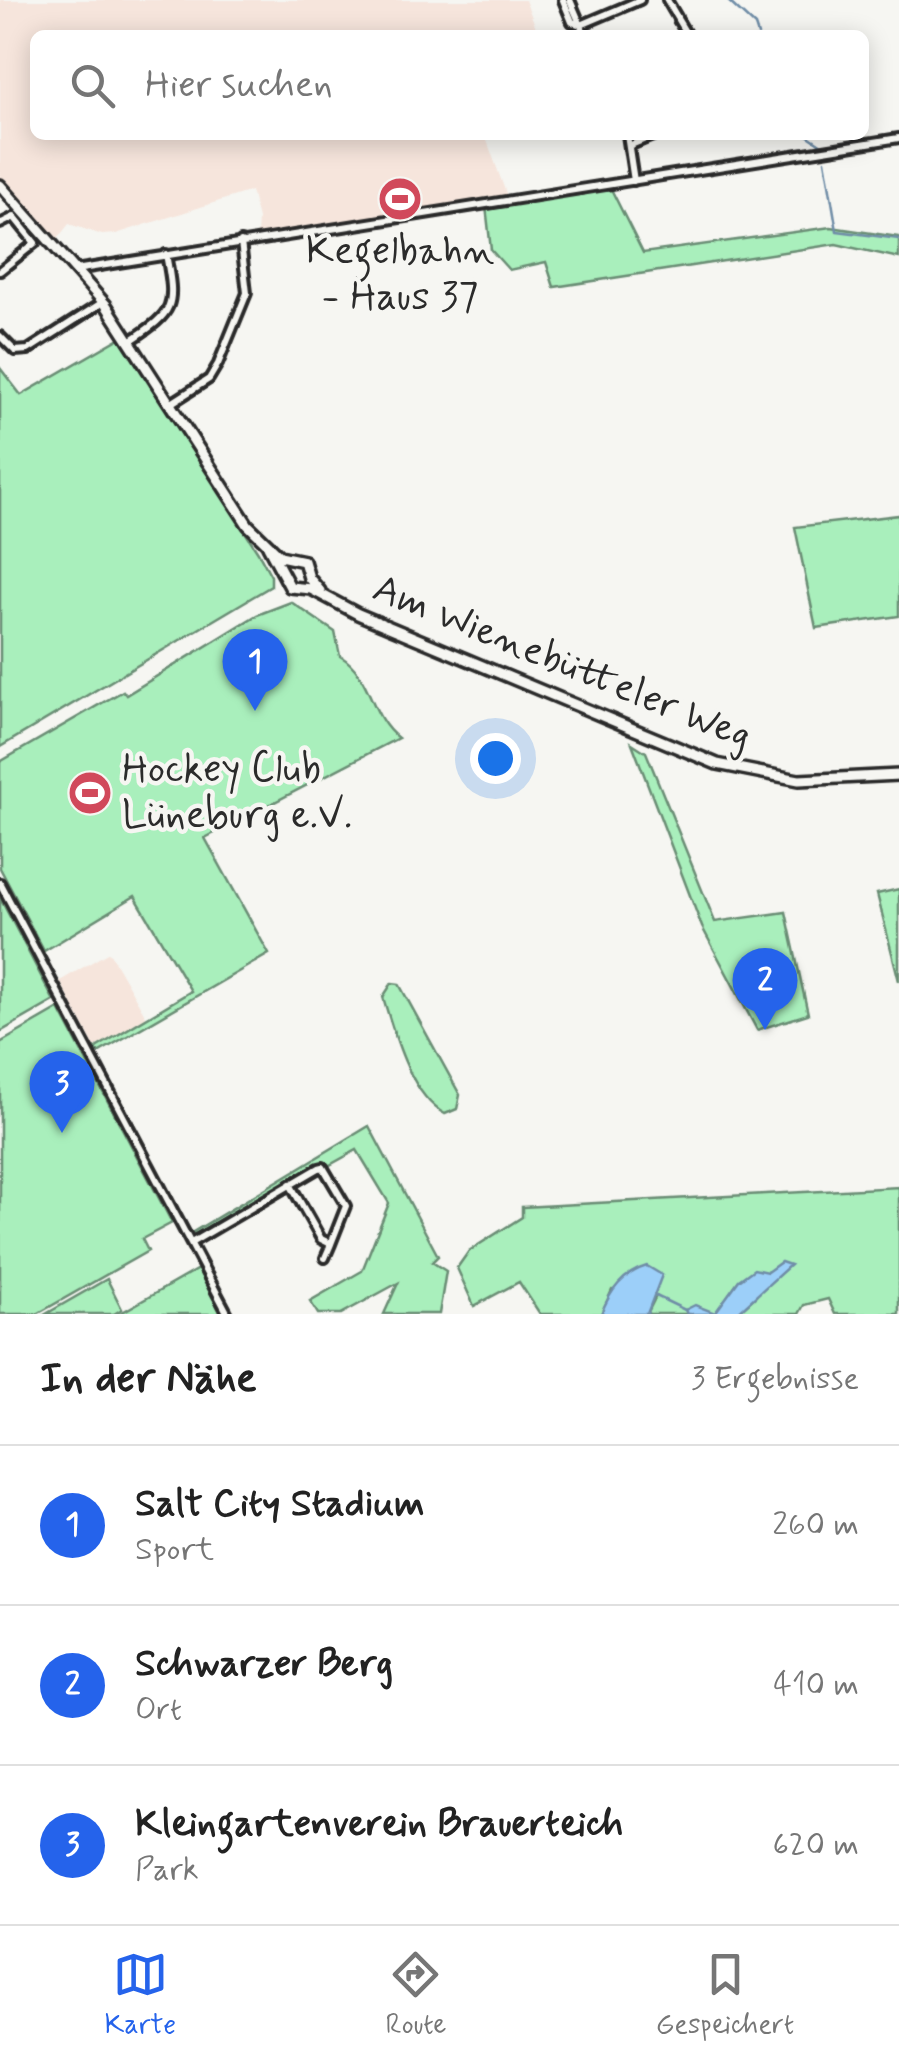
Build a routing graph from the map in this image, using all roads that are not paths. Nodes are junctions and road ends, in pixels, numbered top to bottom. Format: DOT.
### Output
graph roads {
  1 [pos="566,0"];
  2 [pos="640,0"];
  3 [pos="667,0"];
  4 [pos="581,26"];
  5 [pos="583,30"];
  6 [pos="684,30"];
  7 [pos="899,138"];
  8 [pos="629,140"];
  9 [pos="644,140"];
  10 [pos="631,146"];
  11 [pos="634,180"];
  12 [pos="0,185"];
  13 [pos="0,224"];
  14 [pos="241,242"];
  15 [pos="166,254"];
  16 [pos="75,270"];
  17 [pos="0,272"];
  18 [pos="103,302"];
  19 [pos="0,336"];
  20 [pos="130,340"];
  21 [pos="170,404"];
  22 [pos="285,565"];
  23 [pos="306,582"];
  24 [pos="899,776"];
  25 [pos="0,883"];
  26 [pos="290,1184"];
  27 [pos="191,1243"];
  28 [pos="332,1244"];
  29 [pos="325,1258"];
  30 [pos="228,1314"];
  1 -- 4 [label="street"];
  2 -- 4 [label="street"];
  3 -- 6 [label="street"];
  4 -- 5 [label="street"];
  7 -- 11 [label="street"];
  8 -- 10 [label="street"];
  9 -- 10 [label="street"];
  10 -- 11 [label="street"];
  11 -- 14 [label="street"];
  12 -- 16 [label="street, Am Wienebütteler Weg"];
  13 -- 17 [label="street"];
  14 -- 15 [label="street"];
  14 -- 21 [label="street"];
  15 -- 16 [label="street"];
  15 -- 20 [label="street"];
  16 -- 18 [label="street, Am Wienebütteler Weg"];
  18 -- 19 [label="street"];
  18 -- 20 [label="street, Am Wienebütteler Weg"];
  20 -- 21 [label="street, Am Wienebütteler Weg"];
  21 -- 22 [label="street, Am Wienebütteler Weg"];
  22 -- 23 [label="street, Am Wienebütteler Weg"];
  22 -- 23 [label="street, Am Wienebütteler Weg"];
  23 -- 24 [label="street, Am Wienebütteler Weg"];
  25 -- 27 [label="street"];
  26 -- 27 [label="street"];
  26 -- 28 [label="street"];
  26 -- 28 [label="street"];
  27 -- 30 [label="street"];
  28 -- 29 [label="street"];
}
